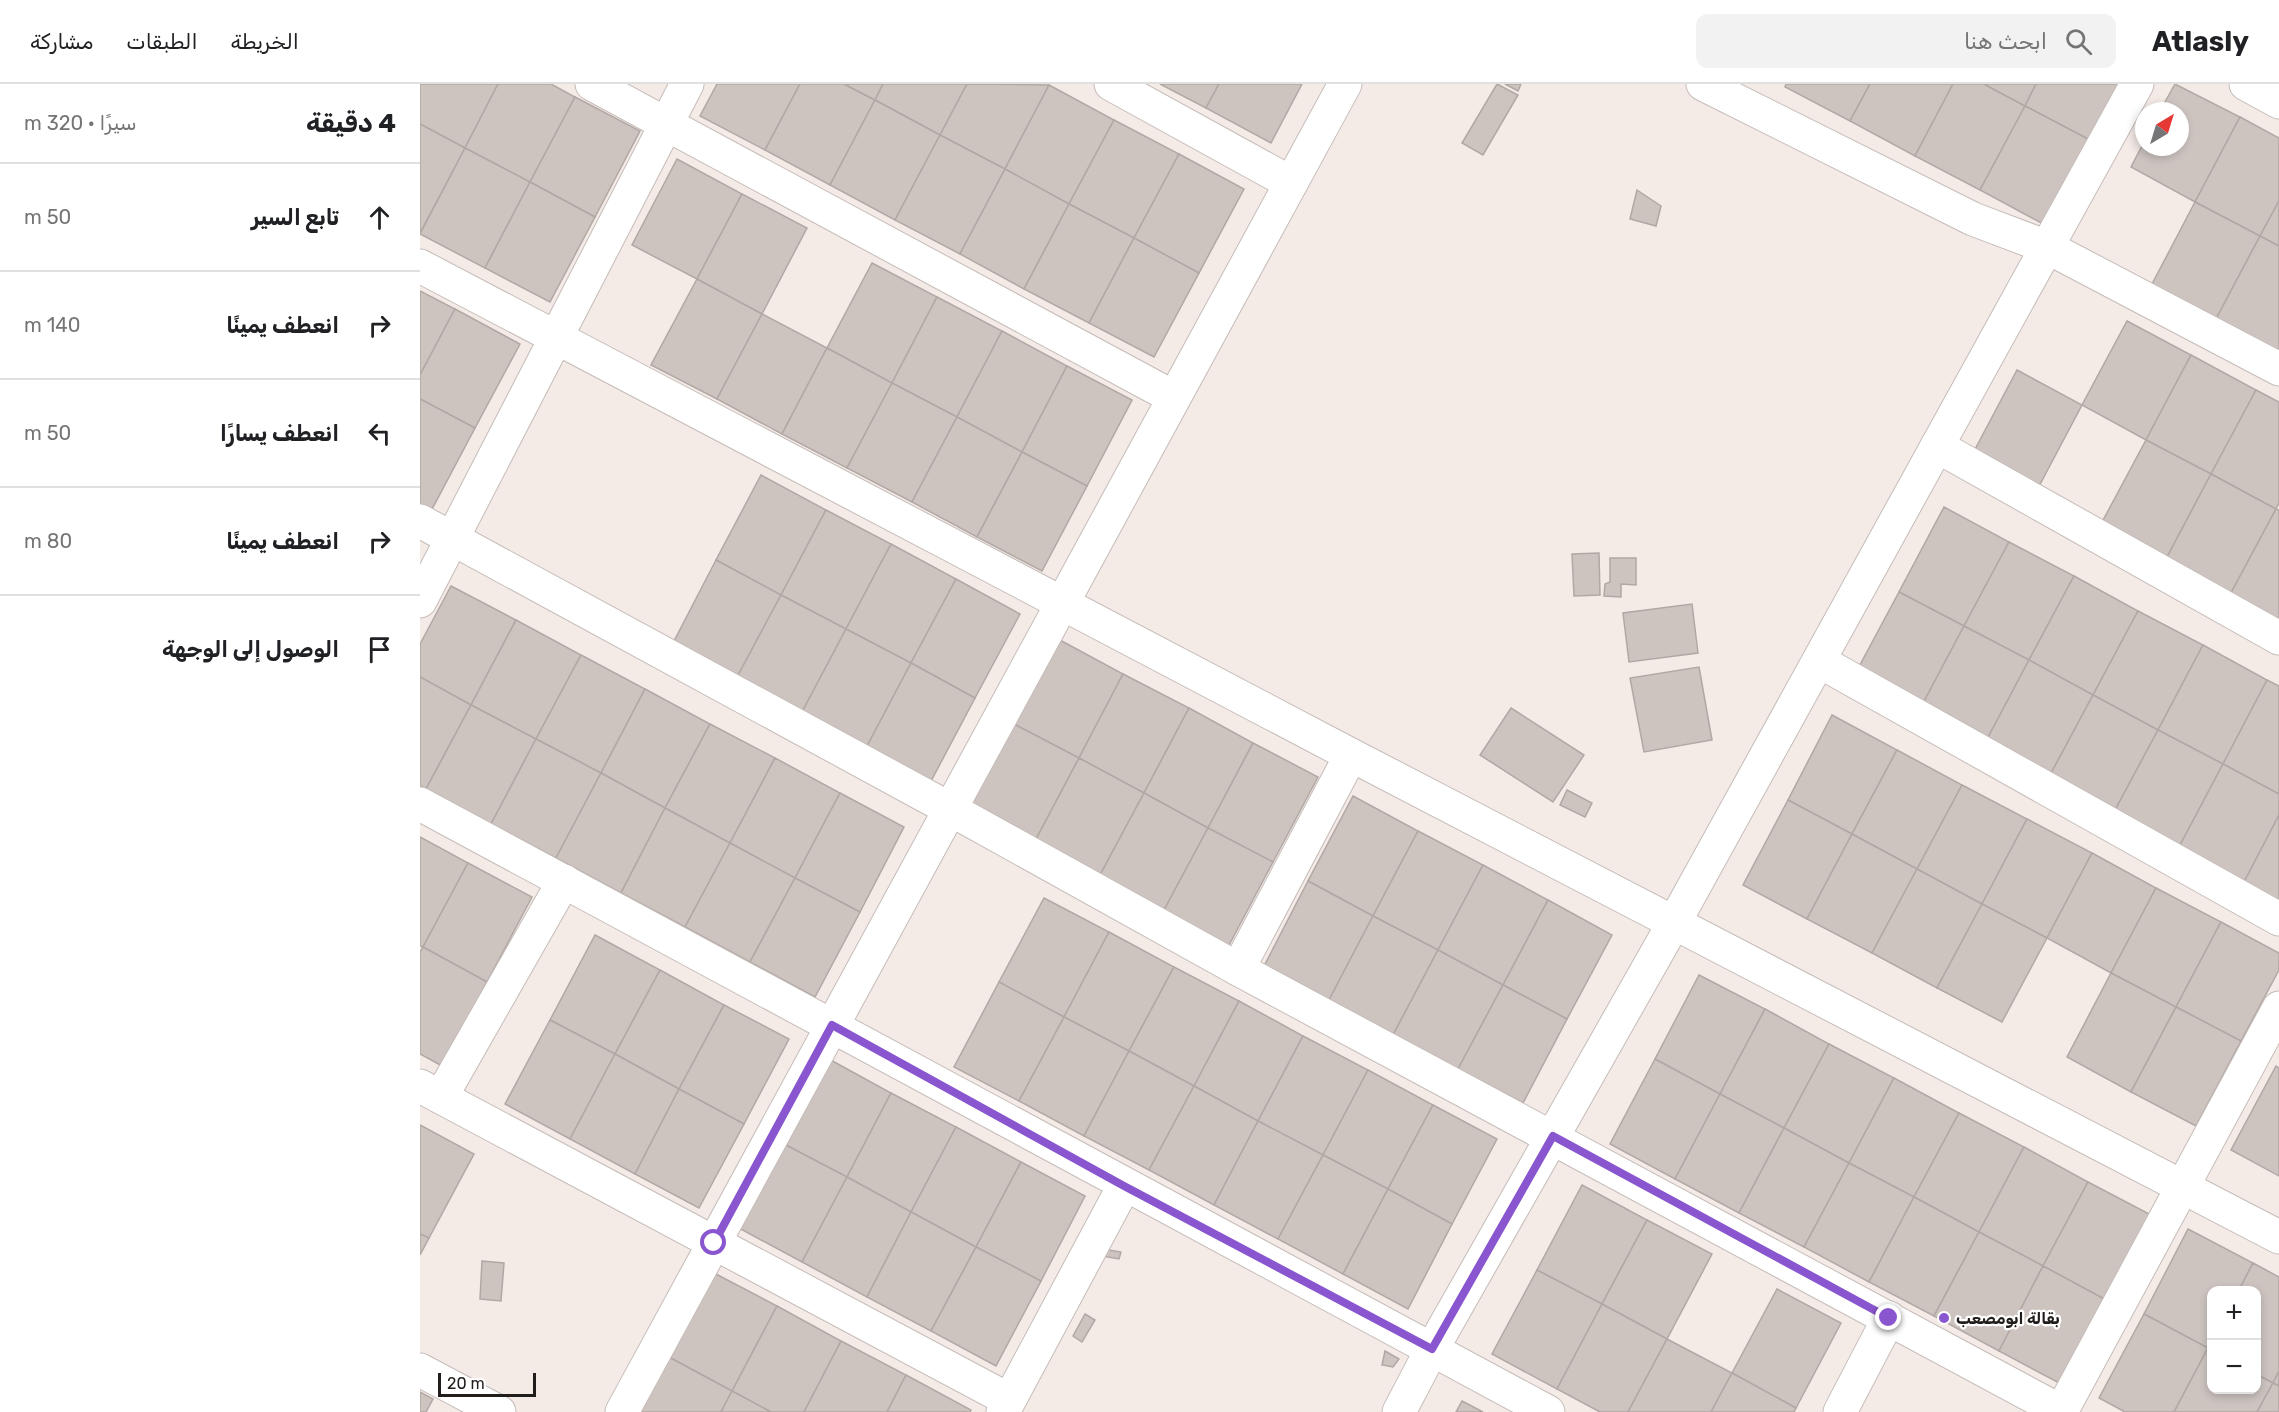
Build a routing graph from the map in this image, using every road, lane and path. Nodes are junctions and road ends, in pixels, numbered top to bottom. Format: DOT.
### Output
graph roads {
  1 [pos="592,84"];
  2 [pos="687,84"];
  3 [pos="1111,84"];
  4 [pos="1345,84"];
  5 [pos="1703,84"];
  6 [pos="2137,84"];
  7 [pos="2246,84"];
  8 [pos="1748,94"];
  9 [pos="2279,102"];
  10 [pos="666,124"];
  11 [pos="1291,183"];
  12 [pos="2047,246"];
  13 [pos="420,266"];
  14 [pos="557,337"];
  15 [pos="2279,369"];
  16 [pos="1173,397"];
  17 [pos="1937,446"];
  18 [pos="420,521"];
  19 [pos="453,539"];
  20 [pos="420,601"];
  21 [pos="1063,602"];
  22 [pos="2279,638"];
  23 [pos="1819,660"];
  24 [pos="1352,755"];
  25 [pos="420,804"];
  26 [pos="950,809"];
  27 [pos="564,881"];
  28 [pos="2279,919"];
  29 [pos="1675,921"];
  30 [pos="1238,969"];
  31 [pos="2279,1008"];
  32 [pos="832,1025"];
  33 [pos="430,1091"];
  34 [pos="1553,1136"];
  35 [pos="1124,1186"];
  36 [pos="2183,1186"];
  37 [pos="2279,1237"];
  38 [pos="714,1243"];
  39 [pos="1889,1318"];
  40 [pos="1432,1349"];
  41 [pos="420,1370"];
  42 [pos="453,1401"];
  43 [pos="1006,1406"];
  44 [pos="2048,1409"];
  45 [pos="499,1412"];
  46 [pos="622,1412"];
  47 [pos="1399,1412"];
  48 [pos="1548,1412"];
  49 [pos="1840,1412"];
  1 -- 10 [label="street"];
  2 -- 10 [label="street"];
  3 -- 11 [label="street"];
  4 -- 11 [label="street"];
  5 -- 8 [label="street"];
  6 -- 12 [label="street"];
  7 -- 9 [label="street"];
  8 -- 12 [label="street"];
  10 -- 14 [label="street"];
  10 -- 16 [label="street"];
  11 -- 16 [label="street"];
  12 -- 15 [label="street"];
  12 -- 17 [label="street"];
  13 -- 14 [label="street"];
  14 -- 19 [label="street"];
  14 -- 21 [label="street"];
  16 -- 21 [label="street"];
  17 -- 22 [label="street"];
  17 -- 23 [label="street"];
  18 -- 19 [label="street"];
  19 -- 20 [label="street"];
  19 -- 26 [label="street"];
  21 -- 24 [label="street"];
  21 -- 26 [label="street"];
  23 -- 28 [label="street"];
  23 -- 29 [label="street"];
  24 -- 29 [label="street"];
  24 -- 30 [label="street"];
  25 -- 27 [label="street"];
  26 -- 30 [label="street"];
  26 -- 32 [label="street"];
  27 -- 32 [label="street"];
  27 -- 33 [label="street"];
  29 -- 34 [label="street"];
  29 -- 36 [label="street"];
  30 -- 34 [label="street"];
  31 -- 36 [label="street"];
  32 -- 35 [label="street"];
  32 -- 38 [label="street"];
  33 -- 38 [label="street"];
  34 -- 39 [label="street"];
  34 -- 40 [label="street"];
  35 -- 40 [label="street"];
  35 -- 43 [label="street"];
  36 -- 37 [label="street"];
  36 -- 44 [label="street"];
  38 -- 43 [label="street"];
  38 -- 46 [label="street"];
  39 -- 44 [label="street"];
  39 -- 49 [label="street"];
  40 -- 47 [label="street"];
  40 -- 48 [label="street"];
  41 -- 42 [label="street"];
  42 -- 45 [label="street"];
}
